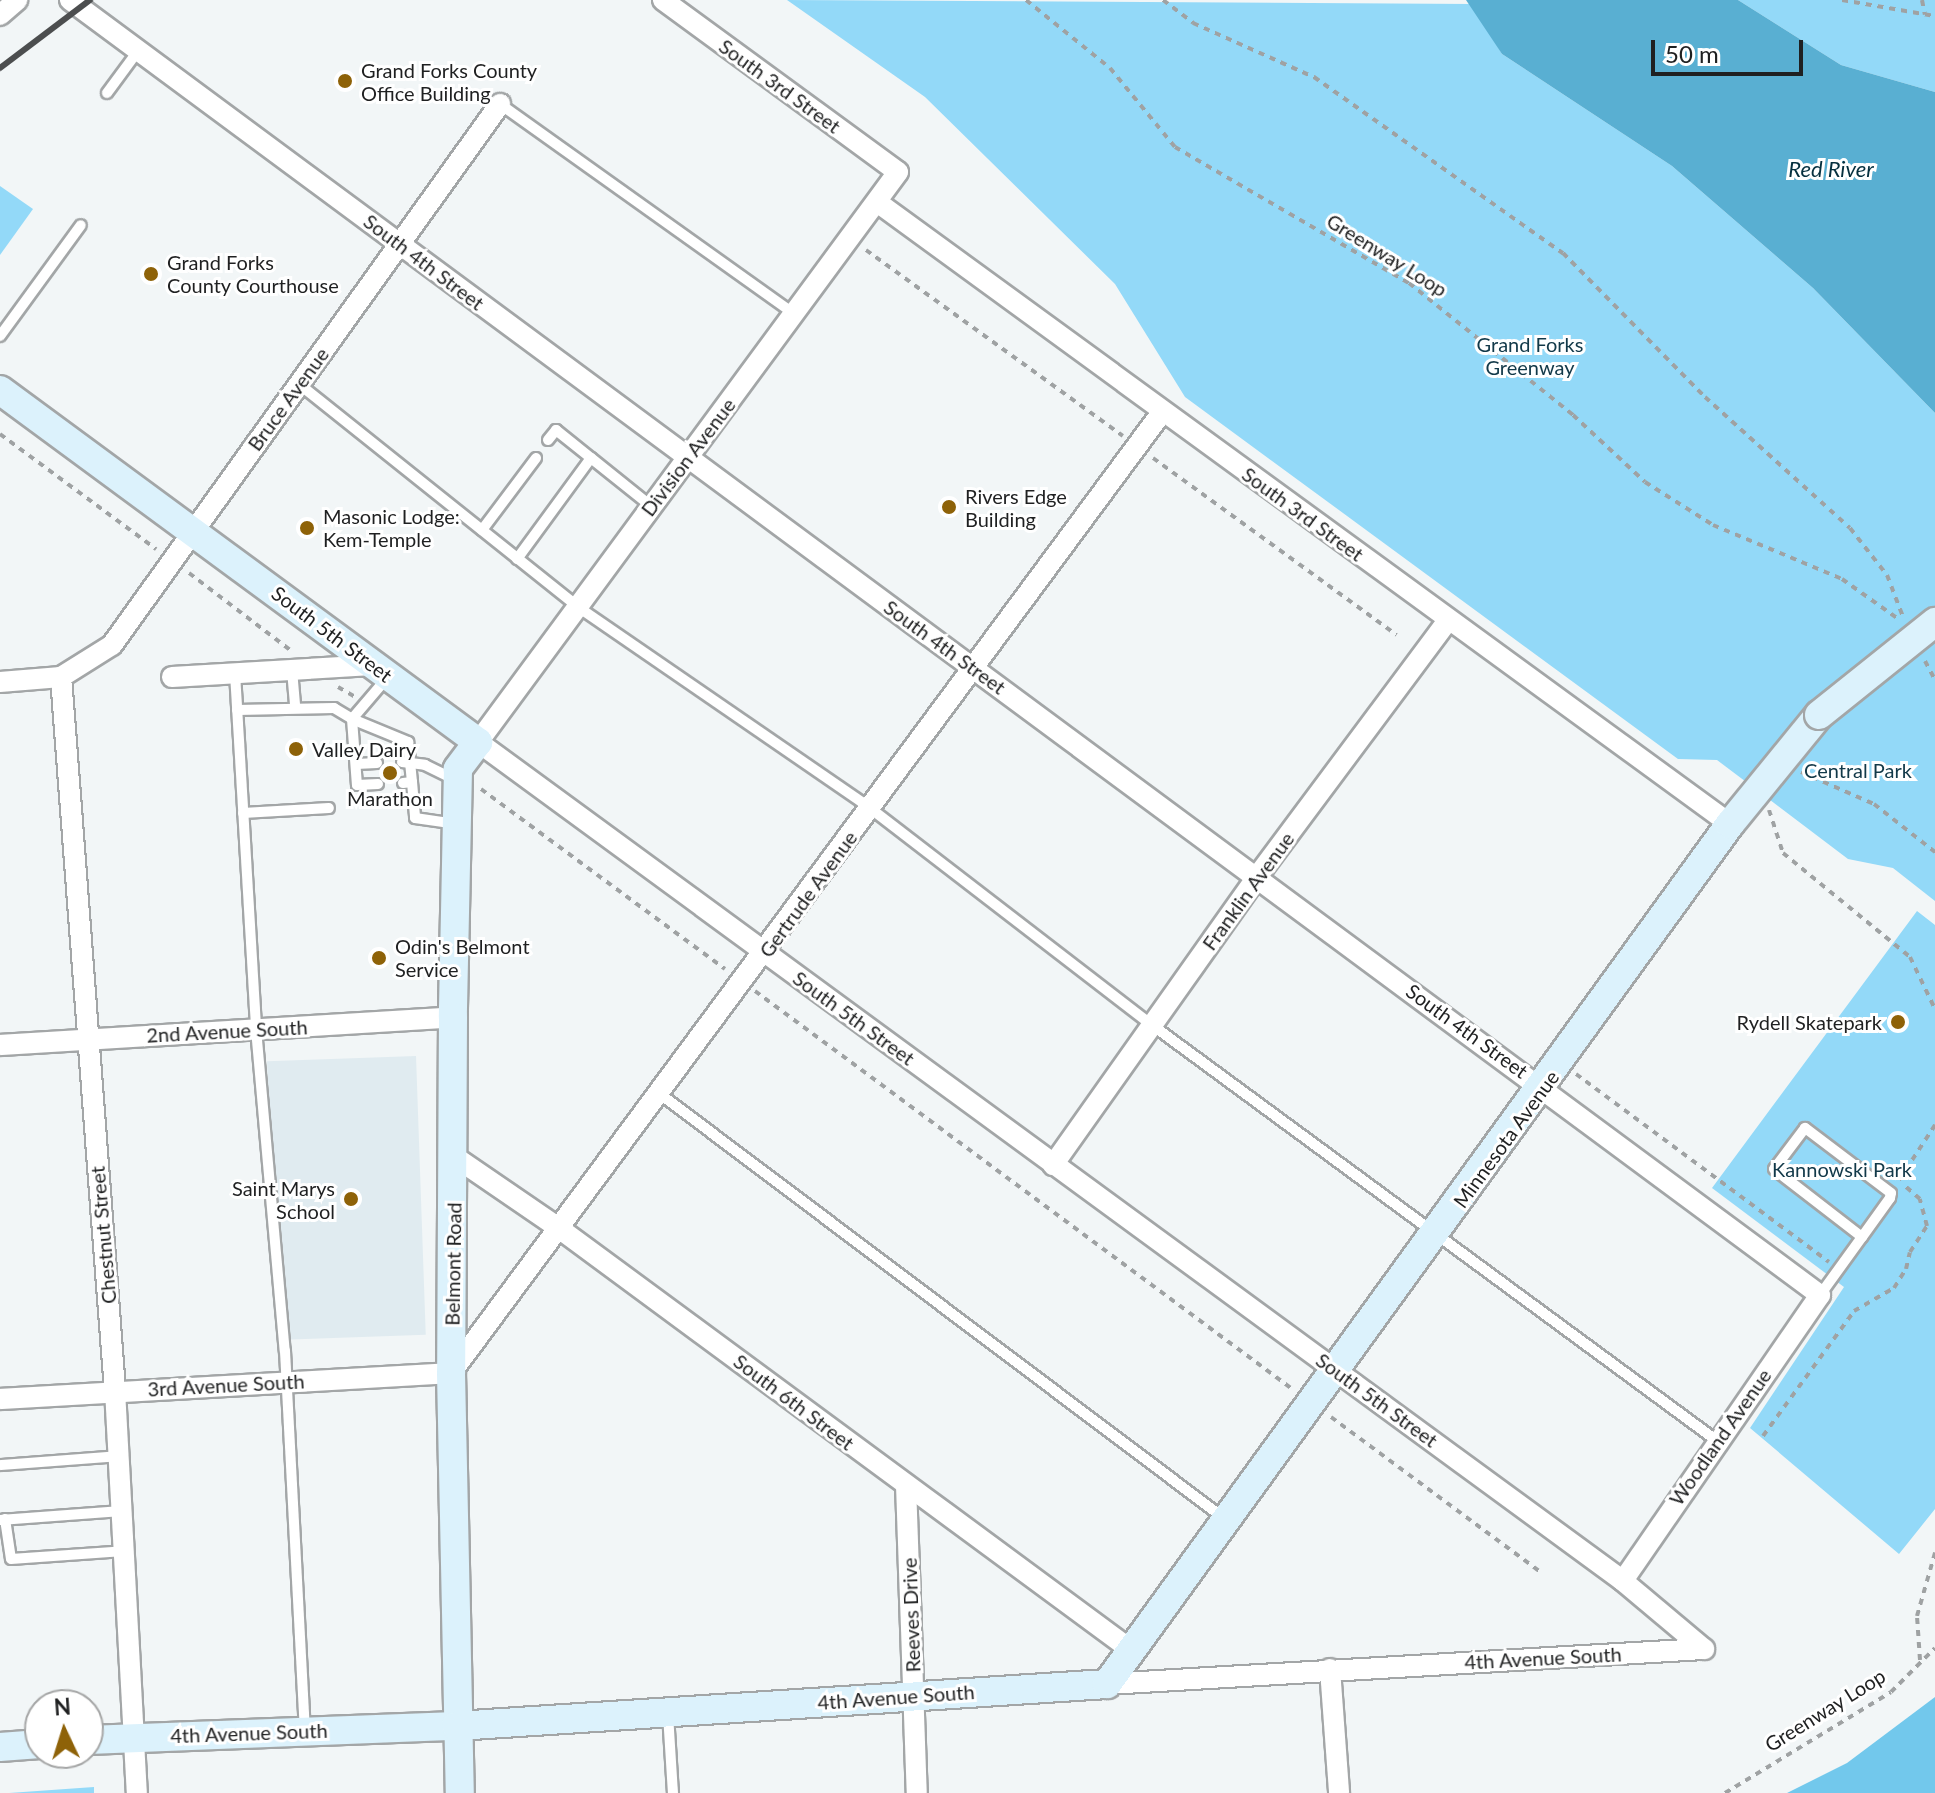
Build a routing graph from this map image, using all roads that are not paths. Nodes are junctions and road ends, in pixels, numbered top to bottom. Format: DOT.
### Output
graph roads {
  1 [pos="17,0"];
  2 [pos="70,0"];
  3 [pos="663,0"];
  4 [pos="0,15"];
  5 [pos="138,51"];
  6 [pos="107,93"];
  7 [pos="500,104"];
  8 [pos="898,172"];
  9 [pos="877,202"];
  10 [pos="81,225"];
  11 [pos="400,243"];
  12 [pos="794,314"];
  13 [pos="0,336"];
  14 [pos="299,384"];
  15 [pos="0,390"];
  16 [pos="1162,412"];
  17 [pos="548,440"];
  18 [pos="536,458"];
  19 [pos="591,458"];
  20 [pos="686,458"];
  21 [pos="651,506"];
  22 [pos="482,530"];
  23 [pos="194,532"];
  24 [pos="517,559"];
  25 [pos="578,607"];
  26 [pos="1448,620"];
  27 [pos="1935,622"];
  28 [pos="972,666"];
  29 [pos="292,670"];
  30 [pos="380,670"];
  31 [pos="235,673"];
  32 [pos="61,677"];
  33 [pos="172,677"];
  34 [pos="0,682"];
  35 [pos="295,707"];
  36 [pos="237,710"];
  37 [pos="352,719"];
  38 [pos="478,742"];
  39 [pos="406,762"];
  40 [pos="377,763"];
  41 [pos="356,764"];
  42 [pos="458,776"];
  43 [pos="378,784"];
  44 [pos="329,808"];
  45 [pos="870,808"];
  46 [pos="243,813"];
  47 [pos="457,824"];
  48 [pos="1730,824"];
  49 [pos="1256,878"];
  50 [pos="766,953"];
  51 [pos="453,1017"];
  52 [pos="1152,1025"];
  53 [pos="256,1029"];
  54 [pos="87,1039"];
  55 [pos="0,1045"];
  56 [pos="1544,1087"];
  57 [pos="660,1094"];
  58 [pos="455,1157"];
  59 [pos="1053,1165"];
  60 [pos="560,1229"];
  61 [pos="1438,1232"];
  62 [pos="1862,1237"];
  63 [pos="1820,1295"];
  64 [pos="1337,1370"];
  65 [pos="451,1373"];
  66 [pos="287,1383"];
  67 [pos="115,1390"];
  68 [pos="0,1399"];
  69 [pos="1716,1440"];
  70 [pos="119,1456"];
  71 [pos="0,1465"];
  72 [pos="906,1485"];
  73 [pos="122,1511"];
  74 [pos="2,1519"];
  75 [pos="1226,1520"];
  76 [pos="124,1551"];
  77 [pos="1623,1581"];
  78 [pos="1704,1649"];
  79 [pos="1131,1650"];
  80 [pos="1330,1669"];
  81 [pos="1107,1684"];
  82 [pos="913,1695"];
  83 [pos="668,1712"];
  84 [pos="456,1726"];
  85 [pos="305,1731"];
  86 [pos="135,1737"];
  87 [pos="104,1739"];
  88 [pos="24,1745"];
  89 [pos="0,1747"];
  90 [pos="137,1793"];
  91 [pos="460,1793"];
  92 [pos="673,1793"];
  93 [pos="917,1793"];
  94 [pos="1339,1793"];
  1 -- 4 [label="street"];
  2 -- 5 [label="street, South 4th Street"];
  3 -- 8 [label="street, South 3rd Street"];
  5 -- 6 [label="lane"];
  5 -- 11 [label="street, South 4th Street"];
  7 -- 11 [label="street, Bruce Avenue"];
  7 -- 12 [label="lane"];
  8 -- 9 [label="street, Division Avenue"];
  9 -- 12 [label="street, Division Avenue"];
  9 -- 16 [label="street, South 3rd Street"];
  10 -- 13 [label="lane"];
  11 -- 14 [label="street, Bruce Avenue"];
  11 -- 20 [label="street, South 4th Street"];
  12 -- 20 [label="street, Division Avenue"];
  14 -- 22 [label="lane"];
  14 -- 23 [label="street, Bruce Avenue"];
  15 -- 23 [label="street, South 5th Street"];
  16 -- 26 [label="street, South 3rd Street"];
  16 -- 28 [label="street, Gertrude Avenue"];
  17 -- 19 [label="lane"];
  18 -- 22 [label="lane"];
  19 -- 21 [label="lane"];
  19 -- 24 [label="lane"];
  20 -- 21 [label="street, Division Avenue"];
  20 -- 28 [label="street, South 4th Street"];
  21 -- 25 [label="street, Division Avenue"];
  22 -- 24 [label="lane"];
  23 -- 30 [label="street, South 5th Street"];
  23 -- 32 [label="street, Bruce Avenue"];
  24 -- 25 [label="lane"];
  25 -- 38 [label="street, Division Avenue"];
  25 -- 45 [label="lane"];
  26 -- 48 [label="street, South 3rd Street"];
  26 -- 49 [label="street, Franklin Avenue"];
  27 -- 48 [label="street, Minnesota Avenue, bridge"];
  28 -- 45 [label="street, Gertrude Avenue"];
  28 -- 49 [label="street, South 4th Street"];
  29 -- 30 [label="street"];
  29 -- 31 [label="street"];
  29 -- 35 [label="lane"];
  30 -- 37 [label="lane"];
  30 -- 38 [label="street, South 5th Street"];
  31 -- 33 [label="street"];
  31 -- 36 [label="lane"];
  32 -- 34 [label="street"];
  32 -- 54 [label="street, Chestnut Street"];
  35 -- 36 [label="lane"];
  35 -- 37 [label="lane"];
  36 -- 46 [label="lane"];
  37 -- 39 [label="lane"];
  37 -- 41 [label="lane"];
  38 -- 42 [label="street"];
  38 -- 50 [label="street, South 5th Street"];
  39 -- 42 [label="lane"];
  39 -- 47 [label="lane"];
  40 -- 41 [label="lane"];
  41 -- 43 [label="lane"];
  42 -- 47 [label="street, Belmont Road"];
  44 -- 46 [label="lane"];
  45 -- 50 [label="street, Gertrude Avenue"];
  45 -- 52 [label="lane"];
  46 -- 53 [label="lane"];
  47 -- 51 [label="street, Belmont Road"];
  48 -- 56 [label="street, Minnesota Avenue"];
  49 -- 52 [label="street, Franklin Avenue"];
  49 -- 56 [label="street, South 4th Street"];
  50 -- 57 [label="street, Gertrude Avenue"];
  50 -- 59 [label="street, South 5th Street"];
  51 -- 53 [label="street, 2nd Avenue South"];
  51 -- 58 [label="street, Belmont Road"];
  52 -- 59 [label="street, Franklin Avenue"];
  52 -- 61 [label="lane"];
  53 -- 54 [label="street, 2nd Avenue South"];
  53 -- 66 [label="lane"];
  54 -- 55 [label="street, 2nd Avenue South"];
  54 -- 67 [label="street, Chestnut Street"];
  56 -- 61 [label="street, Minnesota Avenue"];
  56 -- 63 [label="street, South 4th Street"];
  57 -- 60 [label="street, Gertrude Avenue"];
  57 -- 75 [label="lane"];
  58 -- 60 [label="street, South 6th Street"];
  58 -- 65 [label="street, Belmont Road"];
  59 -- 64 [label="street, South 5th Street"];
  60 -- 65 [label="street, Gertrude Avenue"];
  60 -- 72 [label="street, South 6th Street"];
  61 -- 64 [label="street, Minnesota Avenue"];
  61 -- 69 [label="lane"];
  62 -- 62 [label="lane"];
  62 -- 63 [label="lane"];
  63 -- 69 [label="street, Woodland Avenue"];
  64 -- 75 [label="street, Minnesota Avenue"];
  64 -- 77 [label="street, South 5th Street"];
  65 -- 66 [label="street, 3rd Avenue South"];
  65 -- 84 [label="street, Belmont Road"];
  66 -- 67 [label="street, 3rd Avenue South"];
  66 -- 85 [label="lane"];
  67 -- 68 [label="street, 3rd Avenue South"];
  67 -- 70 [label="street, Chestnut Street"];
  69 -- 77 [label="street, Woodland Avenue"];
  70 -- 71 [label="lane"];
  70 -- 73 [label="street, Chestnut Street"];
  72 -- 79 [label="street, South 6th Street"];
  72 -- 82 [label="street, Reeves Drive"];
  73 -- 74 [label="lane"];
  73 -- 76 [label="street, Chestnut Street"];
  74 -- 76 [label="lane"];
  75 -- 79 [label="street, Minnesota Avenue"];
  76 -- 86 [label="street, Chestnut Street"];
  77 -- 78 [label="street, South 5th Street"];
  78 -- 80 [label="street, 4th Avenue South"];
  79 -- 81 [label="street, Minnesota Avenue"];
  80 -- 81 [label="street, 4th Avenue South"];
  80 -- 94 [label="street"];
  81 -- 82 [label="street, 4th Avenue South"];
  82 -- 83 [label="street, 4th Avenue South"];
  82 -- 93 [label="street, Reeves Drive"];
  83 -- 84 [label="street, 4th Avenue South"];
  83 -- 92 [label="lane"];
  84 -- 85 [label="street, 4th Avenue South"];
  84 -- 91 [label="street, Belmont Road"];
  85 -- 86 [label="street, 4th Avenue South"];
  86 -- 87 [label="street, 4th Avenue South"];
  86 -- 90 [label="street, Chestnut Street"];
  88 -- 89 [label="street"];
}
